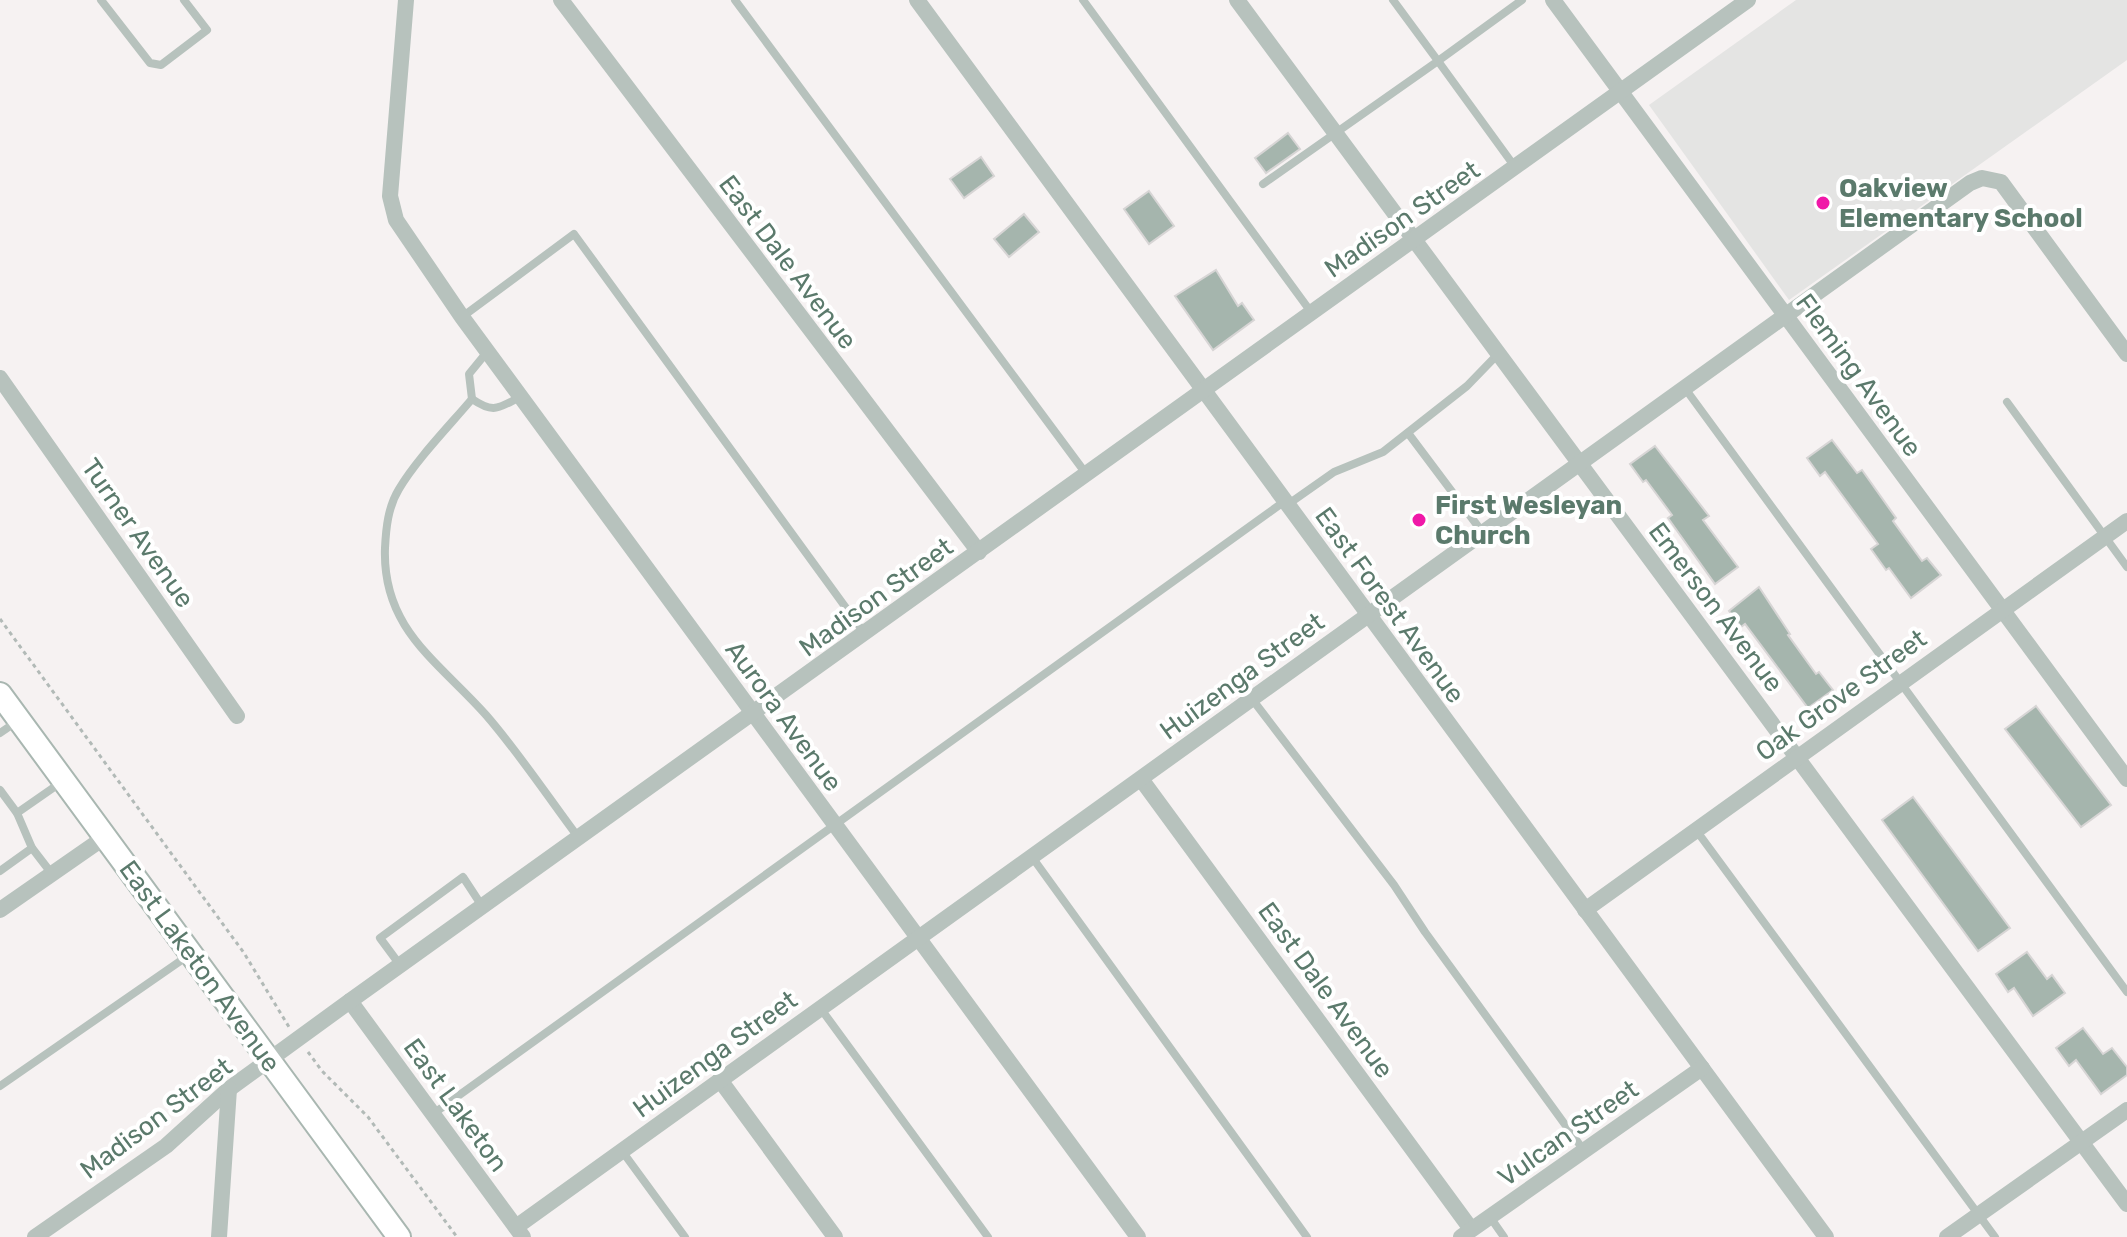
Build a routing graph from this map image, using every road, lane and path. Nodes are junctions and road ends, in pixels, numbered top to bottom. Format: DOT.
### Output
graph roads {
  1 [pos="101,0"];
  2 [pos="184,0"];
  3 [pos="406,0"];
  4 [pos="561,0"];
  5 [pos="735,0"];
  6 [pos="917,0"];
  7 [pos="1083,0"];
  8 [pos="1237,0"];
  9 [pos="1393,0"];
  10 [pos="1522,0"];
  11 [pos="1553,0"];
  12 [pos="1748,0"];
  13 [pos="1438,61"];
  14 [pos="1620,91"];
  15 [pos="1336,135"];
  16 [pos="1516,167"];
  17 [pos="1263,184"];
  18 [pos="1414,239"];
  19 [pos="1312,313"];
  20 [pos="1785,315"];
  21 [pos="462,317"];
  22 [pos="487,352"];
  23 [pos="1499,353"];
  24 [pos="2127,354"];
  25 [pos="0,378"];
  26 [pos="1684,387"];
  27 [pos="1203,391"];
  28 [pos="520,397"];
  29 [pos="472,399"];
  30 [pos="2007,402"];
  31 [pos="1408,433"];
  32 [pos="1579,463"];
  33 [pos="1087,475"];
  34 [pos="1286,503"];
  35 [pos="2127,521"];
  36 [pos="1483,533"];
  37 [pos="2105,537"];
  38 [pos="979,552"];
  39 [pos="2127,567"];
  40 [pos="2002,610"];
  41 [pos="1369,615"];
  42 [pos="0,619"];
  43 [pos="865,634"];
  44 [pos="1901,682"];
  45 [pos="0,694"];
  46 [pos="1252,699"];
  47 [pos="753,714"];
  48 [pos="237,716"];
  49 [pos="19,720"];
  50 [pos="0,733"];
  51 [pos="1797,755"];
  52 [pos="1141,779"];
  53 [pos="2127,779"];
  54 [pos="63,780"];
  55 [pos="0,790"];
  56 [pos="17,813"];
  57 [pos="836,826"];
  58 [pos="1696,829"];
  59 [pos="105,837"];
  60 [pos="579,838"];
  61 [pos="32,848"];
  62 [pos="1032,856"];
  63 [pos="0,871"];
  64 [pos="52,874"];
  65 [pos="2,905"];
  66 [pos="483,906"];
  67 [pos="1585,910"];
  68 [pos="918,938"];
  69 [pos="189,954"];
  70 [pos="400,965"];
  71 [pos="2127,992"];
  72 [pos="350,1001"];
  73 [pos="820,1008"];
  74 [pos="298,1040"];
  75 [pos="270,1060"];
  76 [pos="1702,1068"];
  77 [pos="720,1080"];
  78 [pos="0,1086"];
  79 [pos="229,1089"];
  80 [pos="2127,1110"];
  81 [pos="433,1114"];
  82 [pos="2082,1142"];
  83 [pos="621,1151"];
  84 [pos="1585,1152"];
  85 [pos="2127,1204"];
  86 [pos="1978,1215"];
  87 [pos="1490,1217"];
  88 [pos="520,1232"];
  89 [pos="1466,1233"];
  90 [pos="35,1237"];
  91 [pos="219,1237"];
  92 [pos="399,1237"];
  93 [pos="457,1237"];
  94 [pos="685,1237"];
  95 [pos="835,1237"];
  96 [pos="988,1237"];
  97 [pos="1138,1237"];
  98 [pos="1307,1237"];
  99 [pos="1504,1237"];
  100 [pos="1826,1237"];
  101 [pos="1947,1237"];
  102 [pos="1995,1237"];
  1 -- 2 [label="lane"];
  3 -- 21 [label="street, Aurora Avenue"];
  4 -- 38 [label="street, East Dale Avenue"];
  5 -- 33 [label="lane"];
  6 -- 27 [label="street, East Forest Avenue"];
  7 -- 19 [label="lane"];
  8 -- 15 [label="street, Emerson Avenue"];
  9 -- 13 [label="lane"];
  10 -- 13 [label="lane"];
  11 -- 14 [label="street, Fleming Avenue"];
  12 -- 14 [label="street, Madison Street"];
  13 -- 15 [label="lane"];
  13 -- 16 [label="lane"];
  14 -- 16 [label="street, Madison Street"];
  14 -- 20 [label="street, Fleming Avenue"];
  15 -- 17 [label="lane"];
  15 -- 18 [label="street, Emerson Avenue"];
  16 -- 18 [label="street, Madison Street"];
  18 -- 19 [label="street, Madison Street"];
  18 -- 23 [label="street, Emerson Avenue"];
  19 -- 27 [label="street, Madison Street"];
  20 -- 24 [label="street, Huizenga Street"];
  20 -- 26 [label="street, Huizenga Street"];
  20 -- 40 [label="street, Fleming Avenue"];
  21 -- 22 [label="street, Aurora Avenue"];
  21 -- 43 [label="lane"];
  22 -- 28 [label="street, Aurora Avenue"];
  22 -- 29 [label="lane"];
  23 -- 31 [label="lane"];
  23 -- 32 [label="street, Emerson Avenue"];
  25 -- 48 [label="street, Turner Avenue"];
  26 -- 32 [label="street, Huizenga Street"];
  26 -- 44 [label="lane"];
  27 -- 33 [label="street, Madison Street"];
  27 -- 34 [label="street, East Forest Avenue"];
  28 -- 29 [label="lane"];
  28 -- 47 [label="street, Aurora Avenue"];
  29 -- 60 [label="lane"];
  30 -- 37 [label="lane"];
  31 -- 34 [label="lane"];
  31 -- 36 [label="lane"];
  32 -- 36 [label="street, Huizenga Street"];
  32 -- 51 [label="street, Emerson Avenue"];
  33 -- 38 [label="street, Madison Street"];
  34 -- 41 [label="street, East Forest Avenue"];
  34 -- 57 [label="lane"];
  35 -- 37 [label="street, Oak Grove Street"];
  36 -- 41 [label="street, Huizenga Street"];
  37 -- 39 [label="lane"];
  37 -- 40 [label="street, Oak Grove Street"];
  38 -- 43 [label="street, Madison Street"];
  40 -- 44 [label="street, Oak Grove Street"];
  40 -- 53 [label="street, Fleming Avenue"];
  41 -- 46 [label="street, Huizenga Street"];
  41 -- 67 [label="street, East Forest Avenue"];
  42 -- 74 [label="path"];
  43 -- 47 [label="street, Madison Street"];
  44 -- 51 [label="street, Oak Grove Street"];
  44 -- 71 [label="lane"];
  45 -- 49 [label="main road, East Laketon Avenue"];
  46 -- 52 [label="street, Huizenga Street"];
  46 -- 84 [label="lane"];
  47 -- 57 [label="street, Aurora Avenue"];
  47 -- 60 [label="street, Madison Street"];
  49 -- 50 [label="lane"];
  49 -- 54 [label="main road, East Laketon Avenue"];
  51 -- 58 [label="street, Oak Grove Street"];
  51 -- 82 [label="street, Emerson Avenue"];
  52 -- 62 [label="street, Huizenga Street"];
  52 -- 89 [label="street, East Dale Avenue"];
  54 -- 56 [label="lane"];
  54 -- 59 [label="main road, East Laketon Avenue"];
  55 -- 56 [label="lane"];
  56 -- 61 [label="lane"];
  57 -- 68 [label="street, Aurora Avenue"];
  57 -- 81 [label="lane"];
  58 -- 67 [label="street, Oak Grove Street"];
  58 -- 86 [label="lane"];
  59 -- 64 [label="street"];
  59 -- 69 [label="main road, East Laketon Avenue"];
  60 -- 66 [label="street, Madison Street"];
  61 -- 63 [label="lane"];
  61 -- 64 [label="lane"];
  62 -- 68 [label="street, Huizenga Street"];
  62 -- 98 [label="lane"];
  64 -- 65 [label="street"];
  66 -- 70 [label="street, Madison Street"];
  66 -- 70 [label="lane"];
  67 -- 76 [label="street, East Forest Avenue"];
  68 -- 73 [label="street, Huizenga Street"];
  68 -- 97 [label="street, Aurora Avenue"];
  69 -- 75 [label="main road, East Laketon Avenue"];
  69 -- 78 [label="lane"];
  70 -- 72 [label="street, Madison Street"];
  72 -- 74 [label="street, Madison Street"];
  72 -- 81 [label="street, East Laketon"];
  73 -- 77 [label="street, Huizenga Street"];
  73 -- 96 [label="lane"];
  74 -- 75 [label="street, Madison Street"];
  74 -- 93 [label="path"];
  75 -- 79 [label="street, Madison Street"];
  75 -- 92 [label="main road, East Laketon Avenue"];
  76 -- 84 [label="street, Vulcan Street"];
  76 -- 100 [label="street, East Forest Avenue"];
  77 -- 83 [label="street, Huizenga Street"];
  77 -- 95 [label="street"];
  79 -- 90 [label="street, Madison Street"];
  79 -- 91 [label="street"];
  80 -- 82 [label="street"];
  81 -- 88 [label="street, East Laketon"];
  82 -- 85 [label="street, Emerson Avenue"];
  82 -- 86 [label="street"];
  83 -- 88 [label="street, Huizenga Street"];
  83 -- 94 [label="lane"];
  84 -- 87 [label="street, Vulcan Street"];
  86 -- 101 [label="street"];
  86 -- 102 [label="lane"];
  87 -- 89 [label="street, Vulcan Street"];
  87 -- 99 [label="lane"];
}
